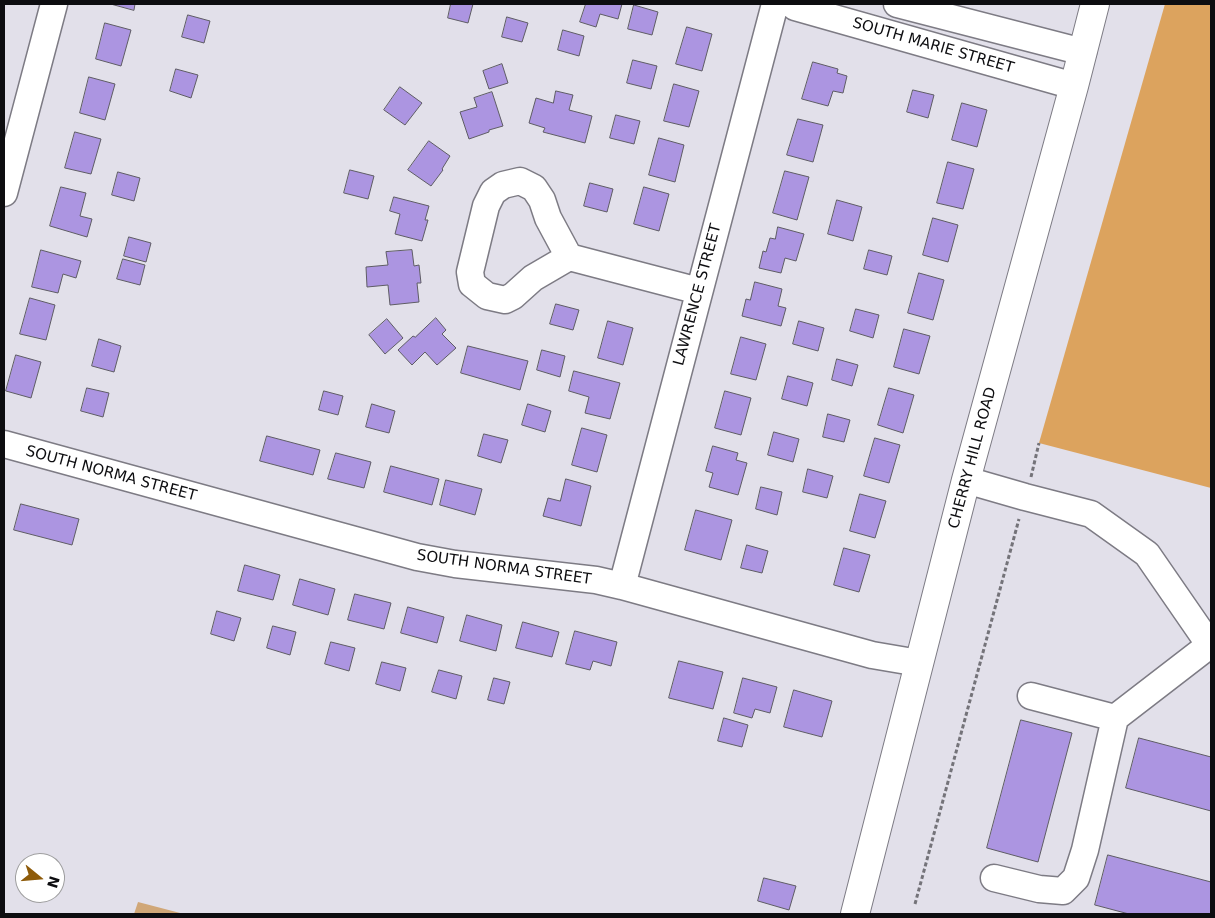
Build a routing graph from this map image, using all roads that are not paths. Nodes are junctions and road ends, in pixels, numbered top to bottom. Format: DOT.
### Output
graph roads {
  1 [pos="54,4"];
  2 [pos="776,4"];
  3 [pos="792,4"];
  4 [pos="897,4"];
  5 [pos="1095,4"];
  6 [pos="1083,52"];
  7 [pos="1074,86"];
  8 [pos="4,193"];
  9 [pos="569,257"];
  10 [pos="699,291"];
  11 [pos="4,444"];
  12 [pos="966,480"];
  13 [pos="622,586"];
  14 [pos="1211,644"];
  15 [pos="919,663"];
  16 [pos="1032,696"];
  17 [pos="1115,718"];
  18 [pos="994,878"];
  19 [pos="855,914"];
  1 -- 8 [label="street"];
  2 -- 10 [label="street, LAWRENCE STREET"];
  3 -- 7 [label="street, SOUTH MARIE STREET"];
  4 -- 6 [label="street, SOUTH MARIE STREET"];
  5 -- 6 [label="main road, CHERRY HILL ROAD"];
  6 -- 7 [label="main road, CHERRY HILL ROAD"];
  7 -- 12 [label="main road, CHERRY HILL ROAD"];
  9 -- 9 [label="street"];
  9 -- 10 [label="street"];
  10 -- 13 [label="street, LAWRENCE STREET"];
  11 -- 13 [label="street, SOUTH NORMA STREET"];
  12 -- 14 [label="street"];
  12 -- 15 [label="main road, CHERRY HILL ROAD"];
  13 -- 15 [label="street, SOUTH NORMA STREET"];
  14 -- 17 [label="street"];
  15 -- 19 [label="main road, CHERRY HILL ROAD"];
  16 -- 17 [label="street"];
  17 -- 18 [label="street"];
}
